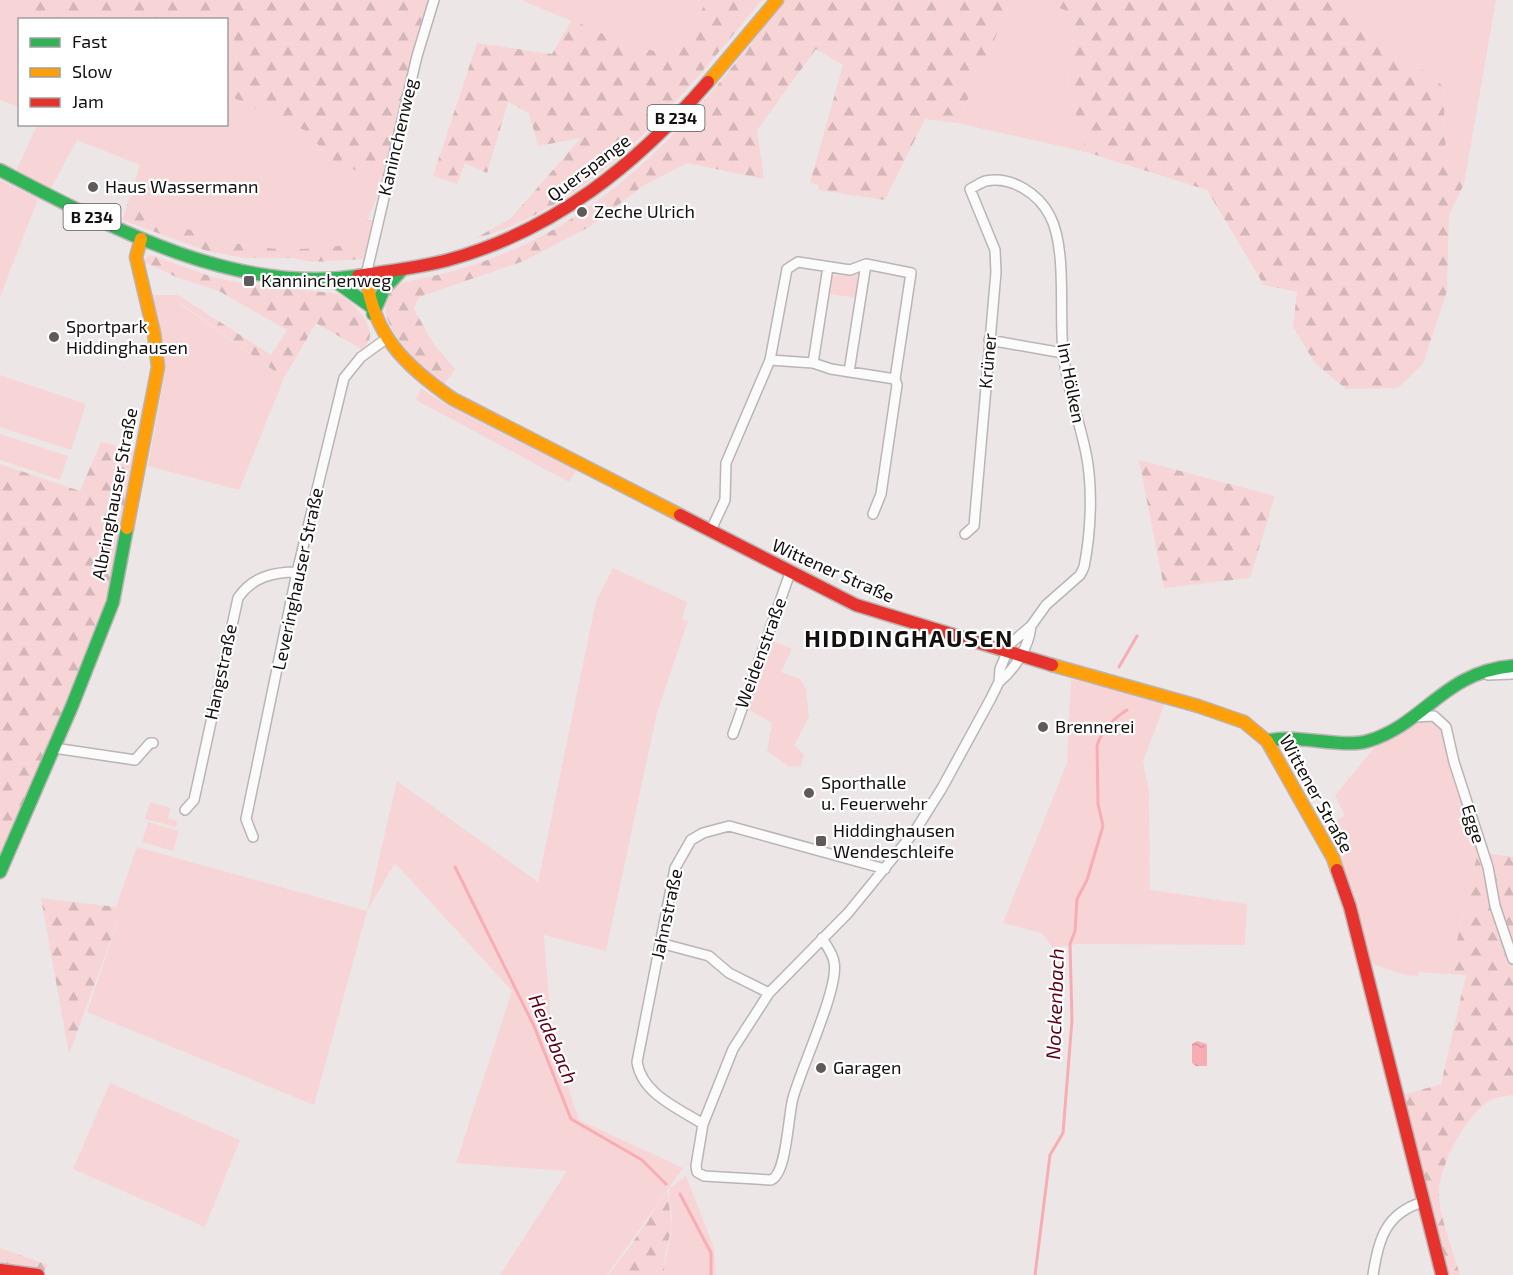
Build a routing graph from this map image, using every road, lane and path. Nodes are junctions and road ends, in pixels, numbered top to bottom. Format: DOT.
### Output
graph roads {
  1 [pos="434,0"];
  2 [pos="777,0"];
  3 [pos="0,170"];
  4 [pos="970,189"];
  5 [pos="141,239"];
  6 [pos="866,264"];
  7 [pos="828,267"];
  8 [pos="401,271"];
  9 [pos="366,275"];
  10 [pos="332,279"];
  11 [pos="372,310"];
  12 [pos="386,339"];
  13 [pos="989,340"];
  14 [pos="1063,353"];
  15 [pos="770,360"];
  16 [pos="813,363"];
  17 [pos="849,372"];
  18 [pos="895,379"];
  19 [pos="873,514"];
  20 [pos="710,532"];
  21 [pos="964,534"];
  22 [pos="297,572"];
  23 [pos="790,573"];
  24 [pos="1031,626"];
  25 [pos="1006,651"];
  26 [pos="1021,655"];
  27 [pos="1513,666"];
  28 [pos="1513,674"];
  29 [pos="1468,678"];
  30 [pos="999,682"];
  31 [pos="1411,717"];
  32 [pos="732,734"];
  33 [pos="1267,741"];
  34 [pos="153,743"];
  35 [pos="54,748"];
  36 [pos="185,810"];
  37 [pos="253,837"];
  38 [pos="885,869"];
  39 [pos="0,872"];
  40 [pos="822,938"];
  41 [pos="660,943"];
  42 [pos="1513,959"];
  43 [pos="769,993"];
  44 [pos="703,1124"];
  45 [pos="1423,1202"];
  46 [pos="0,1270"];
  47 [pos="38,1275"];
  48 [pos="1373,1275"];
  49 [pos="1442,1275"];
  1 -- 9 [label="street, Kaninchenweg"];
  2 -- 8 [label="main road, Querspange / B 234"];
  3 -- 5 [label="main road, B 234"];
  4 -- 13 [label="street, Krüner"];
  4 -- 14 [label="street, Im Hölken"];
  5 -- 10 [label="main road, B 234"];
  5 -- 35 [label="main road, Albringhauser Straße"];
  6 -- 7 [label="street"];
  6 -- 17 [label="street"];
  6 -- 18 [label="street"];
  7 -- 15 [label="street"];
  7 -- 16 [label="street"];
  8 -- 9 [label="main road, Querspange / B 234"];
  8 -- 11 [label="main road"];
  9 -- 10 [label="main road, B 234"];
  9 -- 11 [label="main road, Wittener Straße"];
  10 -- 11 [label="main road"];
  11 -- 12 [label="main road, Wittener Straße"];
  12 -- 20 [label="main road, Wittener Straße"];
  12 -- 22 [label="street, Leveringhauser Straße"];
  13 -- 14 [label="street"];
  13 -- 21 [label="street, Krüner"];
  14 -- 24 [label="street, Im Hölken"];
  15 -- 16 [label="street"];
  15 -- 20 [label="street"];
  16 -- 17 [label="street"];
  17 -- 18 [label="street"];
  18 -- 19 [label="street"];
  20 -- 23 [label="main road, Wittener Straße"];
  22 -- 36 [label="street, Hangstraße"];
  22 -- 37 [label="street, Leveringhauser Straße"];
  23 -- 25 [label="main road, Wittener Straße"];
  23 -- 32 [label="street, Weidenstraße"];
  24 -- 25 [label="street, Im Hölken"];
  24 -- 26 [label="street, Im Hölken"];
  25 -- 26 [label="main road, Wittener Straße"];
  25 -- 30 [label="street"];
  26 -- 30 [label="street, Im Hölken"];
  26 -- 33 [label="main road, Wittener Straße"];
  27 -- 29 [label="main road"];
  28 -- 29 [label="street"];
  29 -- 31 [label="main road"];
  30 -- 38 [label="street"];
  31 -- 33 [label="main road"];
  31 -- 42 [label="street, Egge"];
  33 -- 45 [label="main road, Wittener Straße"];
  34 -- 35 [label="street"];
  35 -- 39 [label="main road, Albringhauser Straße"];
  38 -- 40 [label="street"];
  38 -- 41 [label="street, Jahnstraße"];
  40 -- 43 [label="street"];
  40 -- 44 [label="street"];
  41 -- 43 [label="street"];
  41 -- 44 [label="street, Jahnstraße"];
  43 -- 44 [label="street"];
  45 -- 48 [label="street"];
  45 -- 49 [label="main road, Wittener Straße"];
  46 -- 47 [label="main road"];
}
